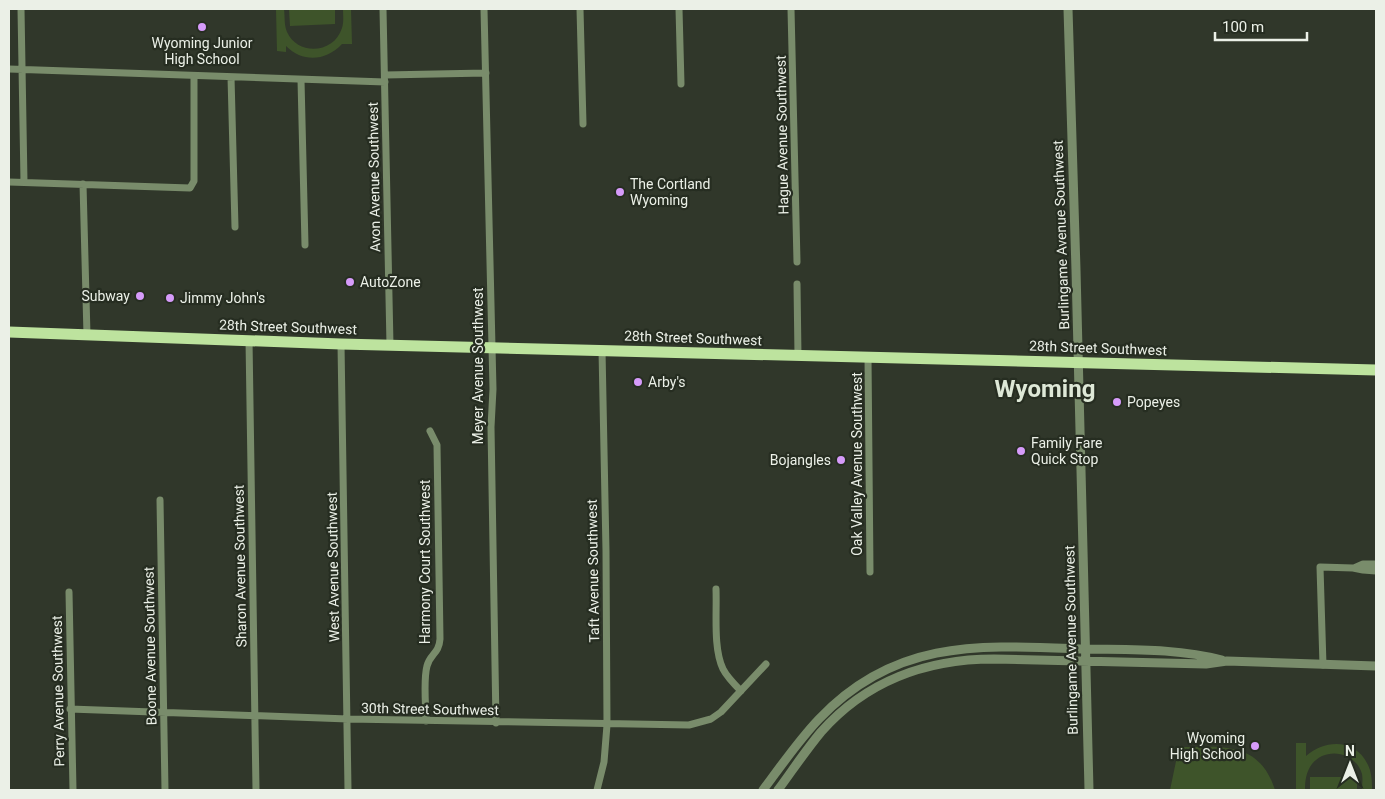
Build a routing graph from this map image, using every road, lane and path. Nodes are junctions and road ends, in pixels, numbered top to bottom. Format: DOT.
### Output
graph roads {
  1 [pos="21,9"];
  2 [pos="383,9"];
  3 [pos="484,9"];
  4 [pos="580,9"];
  5 [pos="679,9"];
  6 [pos="791,9"];
  7 [pos="1068,9"];
  8 [pos="9,69"];
  9 [pos="22,70"];
  10 [pos="486,73"];
  11 [pos="194,76"];
  12 [pos="231,77"];
  13 [pos="385,79"];
  14 [pos="301,80"];
  15 [pos="681,84"];
  16 [pos="583,124"];
  17 [pos="9,182"];
  18 [pos="24,182"];
  19 [pos="83,184"];
  20 [pos="235,227"];
  21 [pos="305,245"];
  22 [pos="797,262"];
  23 [pos="797,284"];
  24 [pos="9,332"];
  25 [pos="87,335"];
  26 [pos="249,340"];
  27 [pos="342,344"];
  28 [pos="390,345"];
  29 [pos="492,348"];
  30 [pos="602,350"];
  31 [pos="798,356"];
  32 [pos="868,357"];
  33 [pos="1079,362"];
  34 [pos="1376,370"];
  35 [pos="430,431"];
  36 [pos="160,500"];
  37 [pos="1376,564"];
  38 [pos="1354,568"];
  39 [pos="1376,571"];
  40 [pos="870,572"];
  41 [pos="716,589"];
  42 [pos="69,592"];
  43 [pos="1085,649"];
  44 [pos="1085,662"];
  45 [pos="1227,662"];
  46 [pos="766,664"];
  47 [pos="1323,665"];
  48 [pos="1376,666"];
  49 [pos="740,691"];
  50 [pos="70,709"];
  51 [pos="164,712"];
  52 [pos="255,715"];
  53 [pos="348,719"];
  54 [pos="426,721"];
  55 [pos="496,722"];
  56 [pos="607,725"];
  57 [pos="73,790"];
  58 [pos="165,790"];
  59 [pos="256,790"];
  60 [pos="348,790"];
  61 [pos="597,790"];
  62 [pos="763,790"];
  63 [pos="778,790"];
  64 [pos="1089,790"];
  1 -- 9 [label="street"];
  2 -- 13 [label="street, Avon Avenue Southwest"];
  3 -- 10 [label="street, Meyer Avenue Southwest"];
  4 -- 16 [label="street"];
  5 -- 15 [label="street"];
  6 -- 22 [label="street, Hague Avenue Southwest"];
  7 -- 33 [label="street, Burlingame Avenue Southwest"];
  8 -- 9 [label="street"];
  9 -- 11 [label="street"];
  9 -- 18 [label="street"];
  10 -- 13 [label="street"];
  10 -- 29 [label="street, Meyer Avenue Southwest"];
  11 -- 12 [label="street"];
  11 -- 19 [label="street"];
  12 -- 14 [label="street"];
  12 -- 20 [label="street"];
  13 -- 14 [label="street"];
  13 -- 28 [label="street, Avon Avenue Southwest"];
  14 -- 21 [label="street"];
  17 -- 18 [label="street"];
  18 -- 19 [label="street"];
  19 -- 25 [label="street"];
  23 -- 31 [label="street"];
  24 -- 25 [label="main road, 28th Street Southwest"];
  25 -- 26 [label="main road, 28th Street Southwest"];
  26 -- 27 [label="main road, 28th Street Southwest"];
  26 -- 52 [label="street, Sharon Avenue Southwest"];
  27 -- 28 [label="main road, 28th Street Southwest"];
  27 -- 53 [label="street, West Avenue Southwest"];
  28 -- 29 [label="main road, 28th Street Southwest"];
  29 -- 30 [label="main road, 28th Street Southwest"];
  29 -- 55 [label="street, Meyer Avenue Southwest"];
  30 -- 31 [label="main road, 28th Street Southwest"];
  30 -- 56 [label="street, Taft Avenue Southwest"];
  31 -- 32 [label="main road, 28th Street Southwest"];
  32 -- 33 [label="main road, 28th Street Southwest"];
  32 -- 40 [label="street, Oak Valley Avenue Southwest"];
  33 -- 34 [label="main road, 28th Street Southwest"];
  33 -- 43 [label="street, Burlingame Avenue Southwest"];
  35 -- 54 [label="street, Harmony Court Southwest"];
  36 -- 51 [label="street, Boone Avenue Southwest"];
  37 -- 38 [label="street"];
  38 -- 39 [label="street"];
  38 -- 47 [label="street"];
  41 -- 49 [label="street"];
  42 -- 50 [label="street, Perry Avenue Southwest"];
  43 -- 44 [label="street, Burlingame Avenue Southwest"];
  43 -- 45 [label="street"];
  43 -- 62 [label="street"];
  44 -- 45 [label="street"];
  44 -- 63 [label="street"];
  44 -- 64 [label="street, Burlingame Avenue Southwest"];
  45 -- 47 [label="street"];
  46 -- 49 [label="street, 30th Street Southwest"];
  47 -- 48 [label="street"];
  49 -- 56 [label="street, 30th Street Southwest"];
  50 -- 51 [label="street, 30th Street Southwest"];
  50 -- 57 [label="street, Perry Avenue Southwest"];
  51 -- 52 [label="street, 30th Street Southwest"];
  51 -- 58 [label="street, Boone Avenue Southwest"];
  52 -- 53 [label="street, 30th Street Southwest"];
  52 -- 59 [label="street, Sharon Avenue Southwest"];
  53 -- 54 [label="street, 30th Street Southwest"];
  53 -- 60 [label="street, West Avenue Southwest"];
  54 -- 55 [label="street, 30th Street Southwest"];
  55 -- 56 [label="street, 30th Street Southwest"];
  56 -- 61 [label="street, Taft Avenue Southwest"];
}
